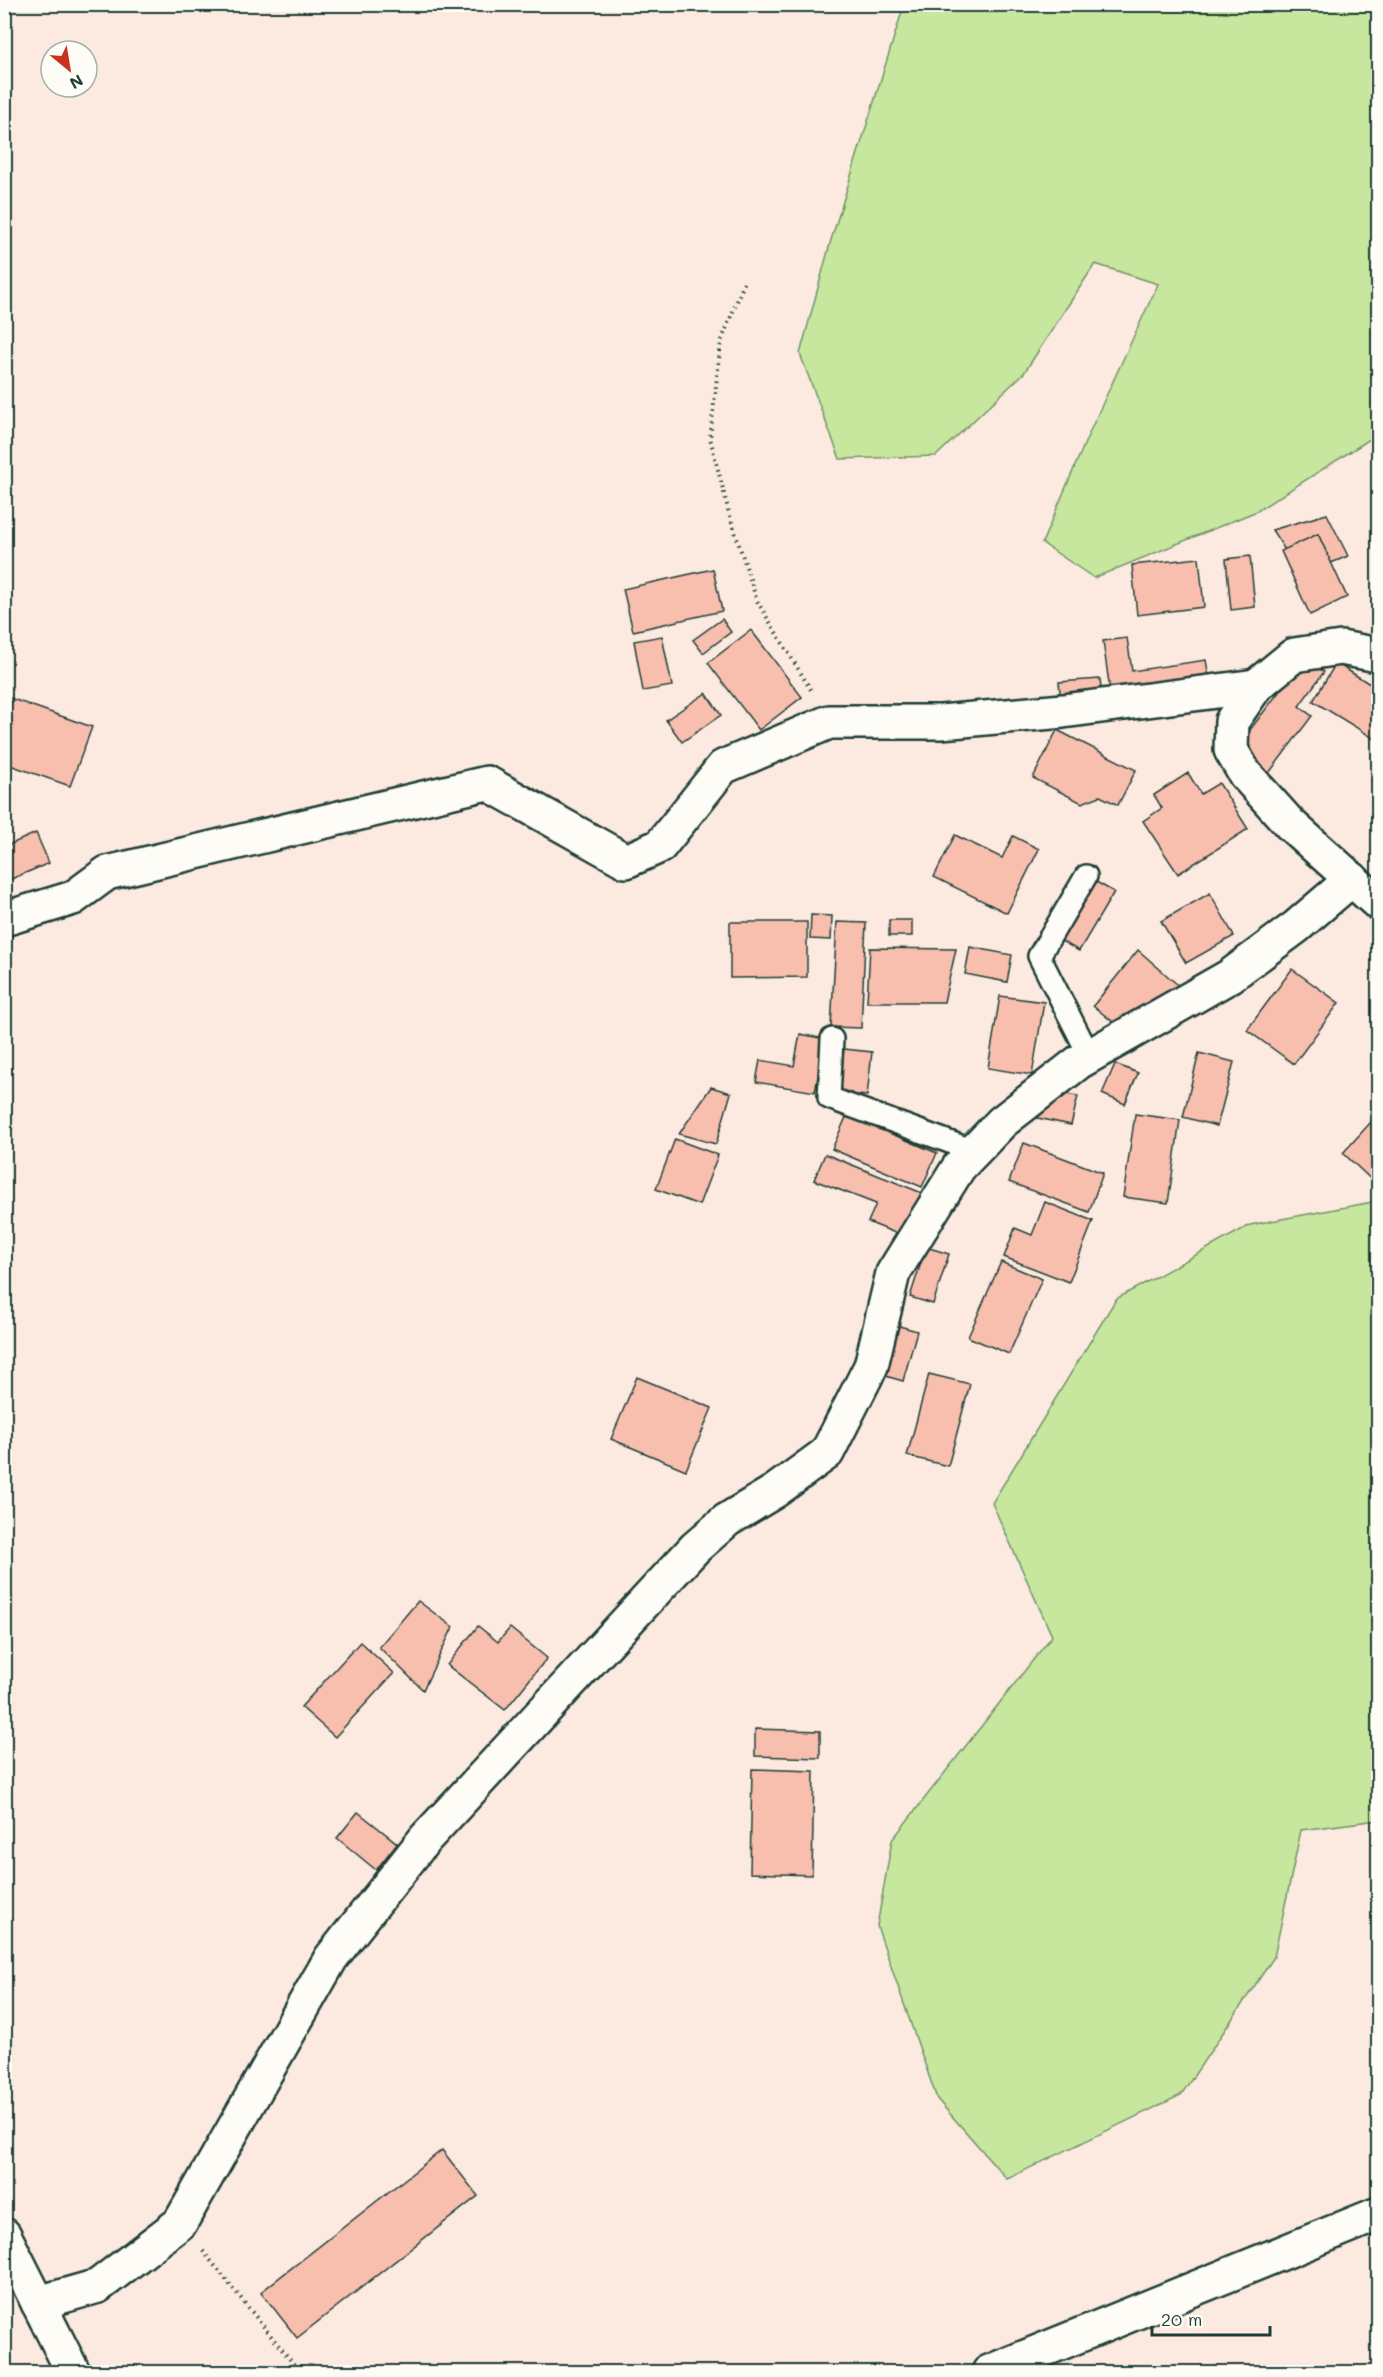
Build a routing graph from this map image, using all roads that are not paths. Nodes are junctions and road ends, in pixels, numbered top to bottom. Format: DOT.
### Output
graph roads {
  1 [pos="1378,655"];
  2 [pos="1256,686"];
  3 [pos="1086,876"];
  4 [pos="1352,879"];
  5 [pos="1378,903"];
  6 [pos="4,919"];
  7 [pos="832,1039"];
  8 [pos="1090,1056"];
  9 [pos="974,1151"];
  10 [pos="1378,2214"];
  11 [pos="4,2235"];
  12 [pos="38,2303"];
  13 [pos="73,2373"];
  14 [pos="988,2373"];
  1 -- 2 [label="street"];
  2 -- 4 [label="street"];
  2 -- 6 [label="street"];
  3 -- 8 [label="lane"];
  4 -- 5 [label="street"];
  4 -- 8 [label="street"];
  7 -- 9 [label="lane"];
  8 -- 9 [label="street"];
  9 -- 12 [label="street"];
  10 -- 14 [label="street"];
  11 -- 12 [label="street"];
  12 -- 13 [label="street"];
}
